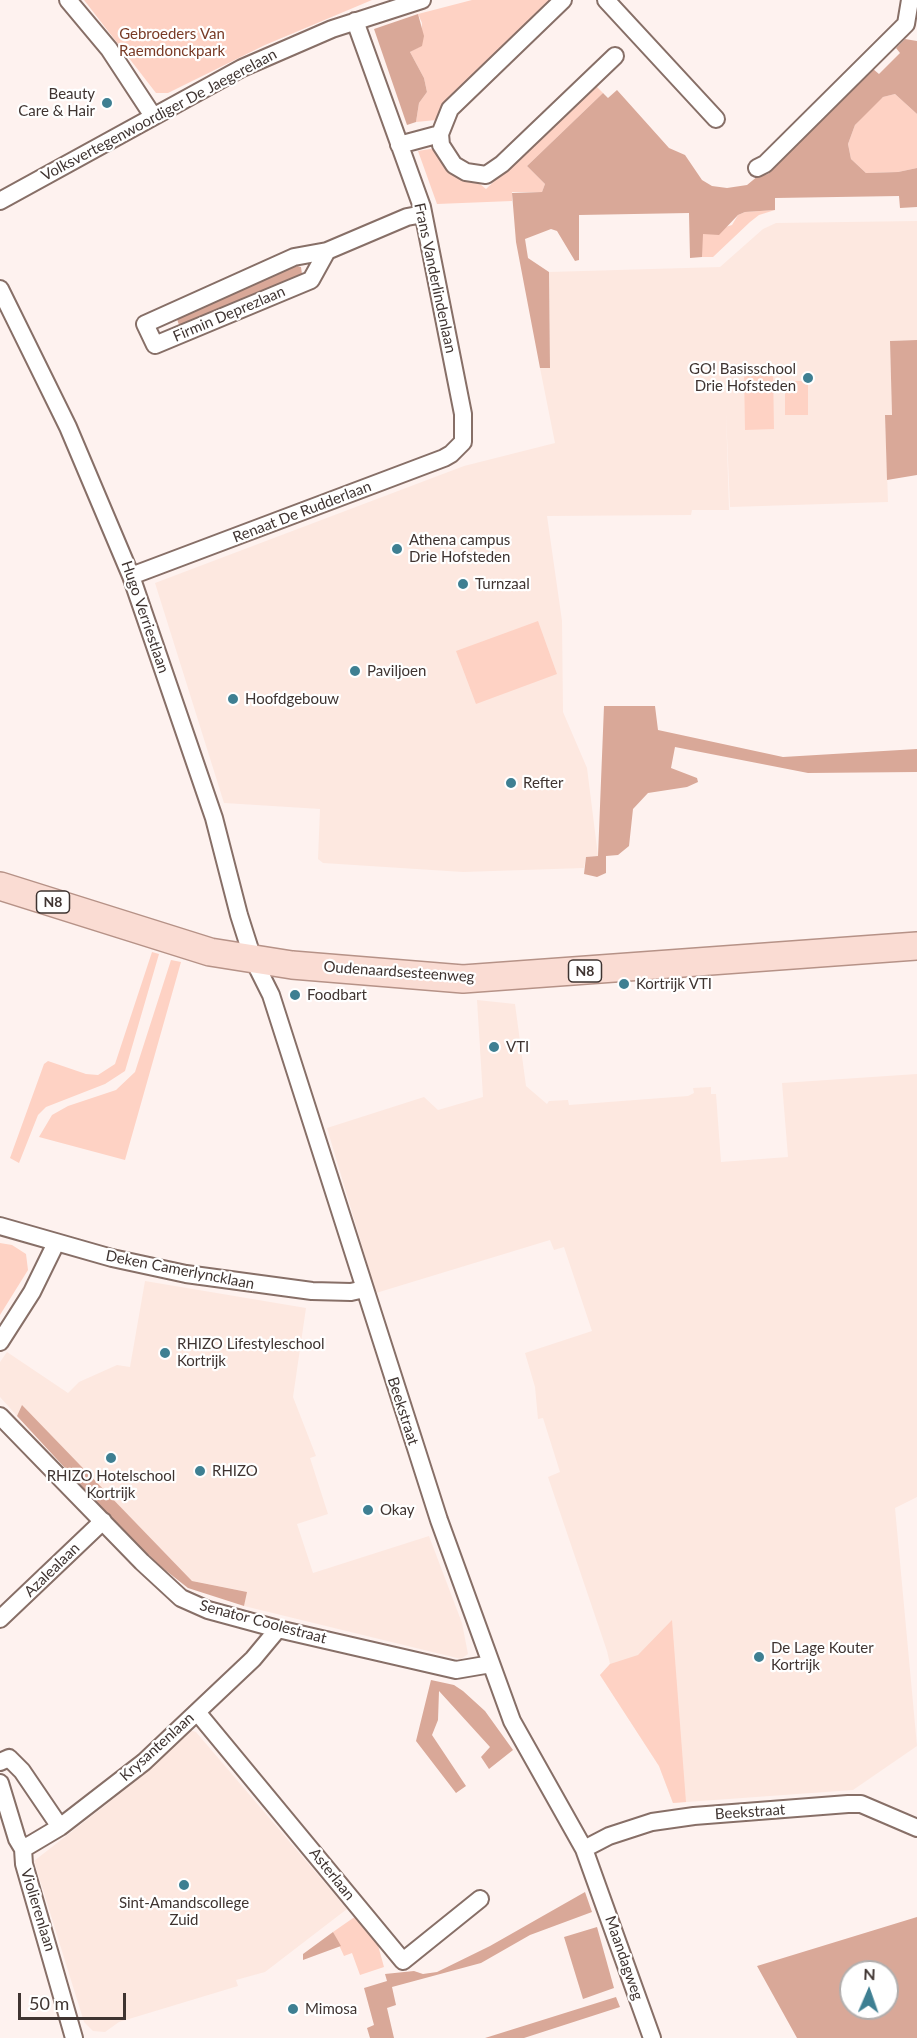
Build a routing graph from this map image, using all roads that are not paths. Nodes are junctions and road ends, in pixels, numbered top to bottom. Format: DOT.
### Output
graph roads {
  1 [pos="68,0"];
  2 [pos="422,0"];
  3 [pos="563,0"];
  4 [pos="606,0"];
  5 [pos="910,0"];
  6 [pos="355,21"];
  7 [pos="615,56"];
  8 [pos="153,116"];
  9 [pos="716,119"];
  10 [pos="440,134"];
  11 [pos="399,145"];
  12 [pos="757,168"];
  13 [pos="0,201"];
  14 [pos="423,214"];
  15 [pos="327,251"];
  16 [pos="0,289"];
  17 [pos="465,436"];
  18 [pos="131,576"];
  19 [pos="0,886"];
  20 [pos="917,946"];
  21 [pos="253,959"];
  22 [pos="0,1226"];
  23 [pos="56,1243"];
  24 [pos="364,1289"];
  25 [pos="0,1342"];
  26 [pos="0,1416"];
  27 [pos="104,1521"];
  28 [pos="0,1619"];
  29 [pos="278,1629"];
  30 [pos="491,1664"];
  31 [pos="197,1712"];
  32 [pos="0,1762"];
  33 [pos="0,1783"];
  34 [pos="60,1827"];
  35 [pos="917,1828"];
  36 [pos="23,1849"];
  37 [pos="584,1849"];
  38 [pos="596,1879"];
  39 [pos="480,1899"];
  40 [pos="74,2038"];
  41 [pos="652,2038"];
  1 -- 8 [label="street"];
  2 -- 6 [label="street, Volksvertegenwoordiger De Jaegerelaan"];
  3 -- 10 [label="street"];
  4 -- 9 [label="street"];
  5 -- 12 [label="street"];
  6 -- 8 [label="street, Volksvertegenwoordiger De Jaegerelaan"];
  6 -- 11 [label="street, Frans Vanderlindenlaan"];
  7 -- 10 [label="street"];
  8 -- 13 [label="street, Volksvertegenwoordiger De Jaegerelaan"];
  10 -- 11 [label="street"];
  11 -- 14 [label="street, Frans Vanderlindenlaan"];
  14 -- 15 [label="street, Firmin Deprezlaan"];
  14 -- 17 [label="street, Frans Vanderlindenlaan"];
  15 -- 15 [label="street, Firmin Deprezlaan"];
  16 -- 18 [label="street, Hugo Verriestlaan"];
  17 -- 18 [label="street, Renaat De Rudderlaan"];
  18 -- 21 [label="street, Hugo Verriestlaan"];
  19 -- 21 [label="main road, Oudenaardsesteenweg / N8"];
  20 -- 21 [label="main road, Oudenaardsesteenweg / N8"];
  21 -- 24 [label="street, Beekstraat"];
  22 -- 23 [label="street, Deken Camerlyncklaan"];
  23 -- 24 [label="street, Deken Camerlyncklaan"];
  23 -- 25 [label="street"];
  24 -- 30 [label="street, Beekstraat"];
  26 -- 27 [label="street, Senator Coolestraat"];
  27 -- 28 [label="street, Azalealaan"];
  27 -- 29 [label="street, Senator Coolestraat"];
  29 -- 30 [label="street, Senator Coolestraat"];
  29 -- 31 [label="street, Krysantenlaan"];
  30 -- 37 [label="street, Beekstraat"];
  31 -- 34 [label="street, Krysantenlaan"];
  31 -- 39 [label="street, Asterlaan"];
  32 -- 34 [label="street"];
  33 -- 36 [label="street, Violierenlaan"];
  34 -- 36 [label="street, Krysantenlaan"];
  35 -- 37 [label="street, Beekstraat"];
  36 -- 40 [label="street, Violierenlaan"];
  37 -- 38 [label="street, Beekstraat"];
  38 -- 41 [label="street, Maandagweg"];
}
